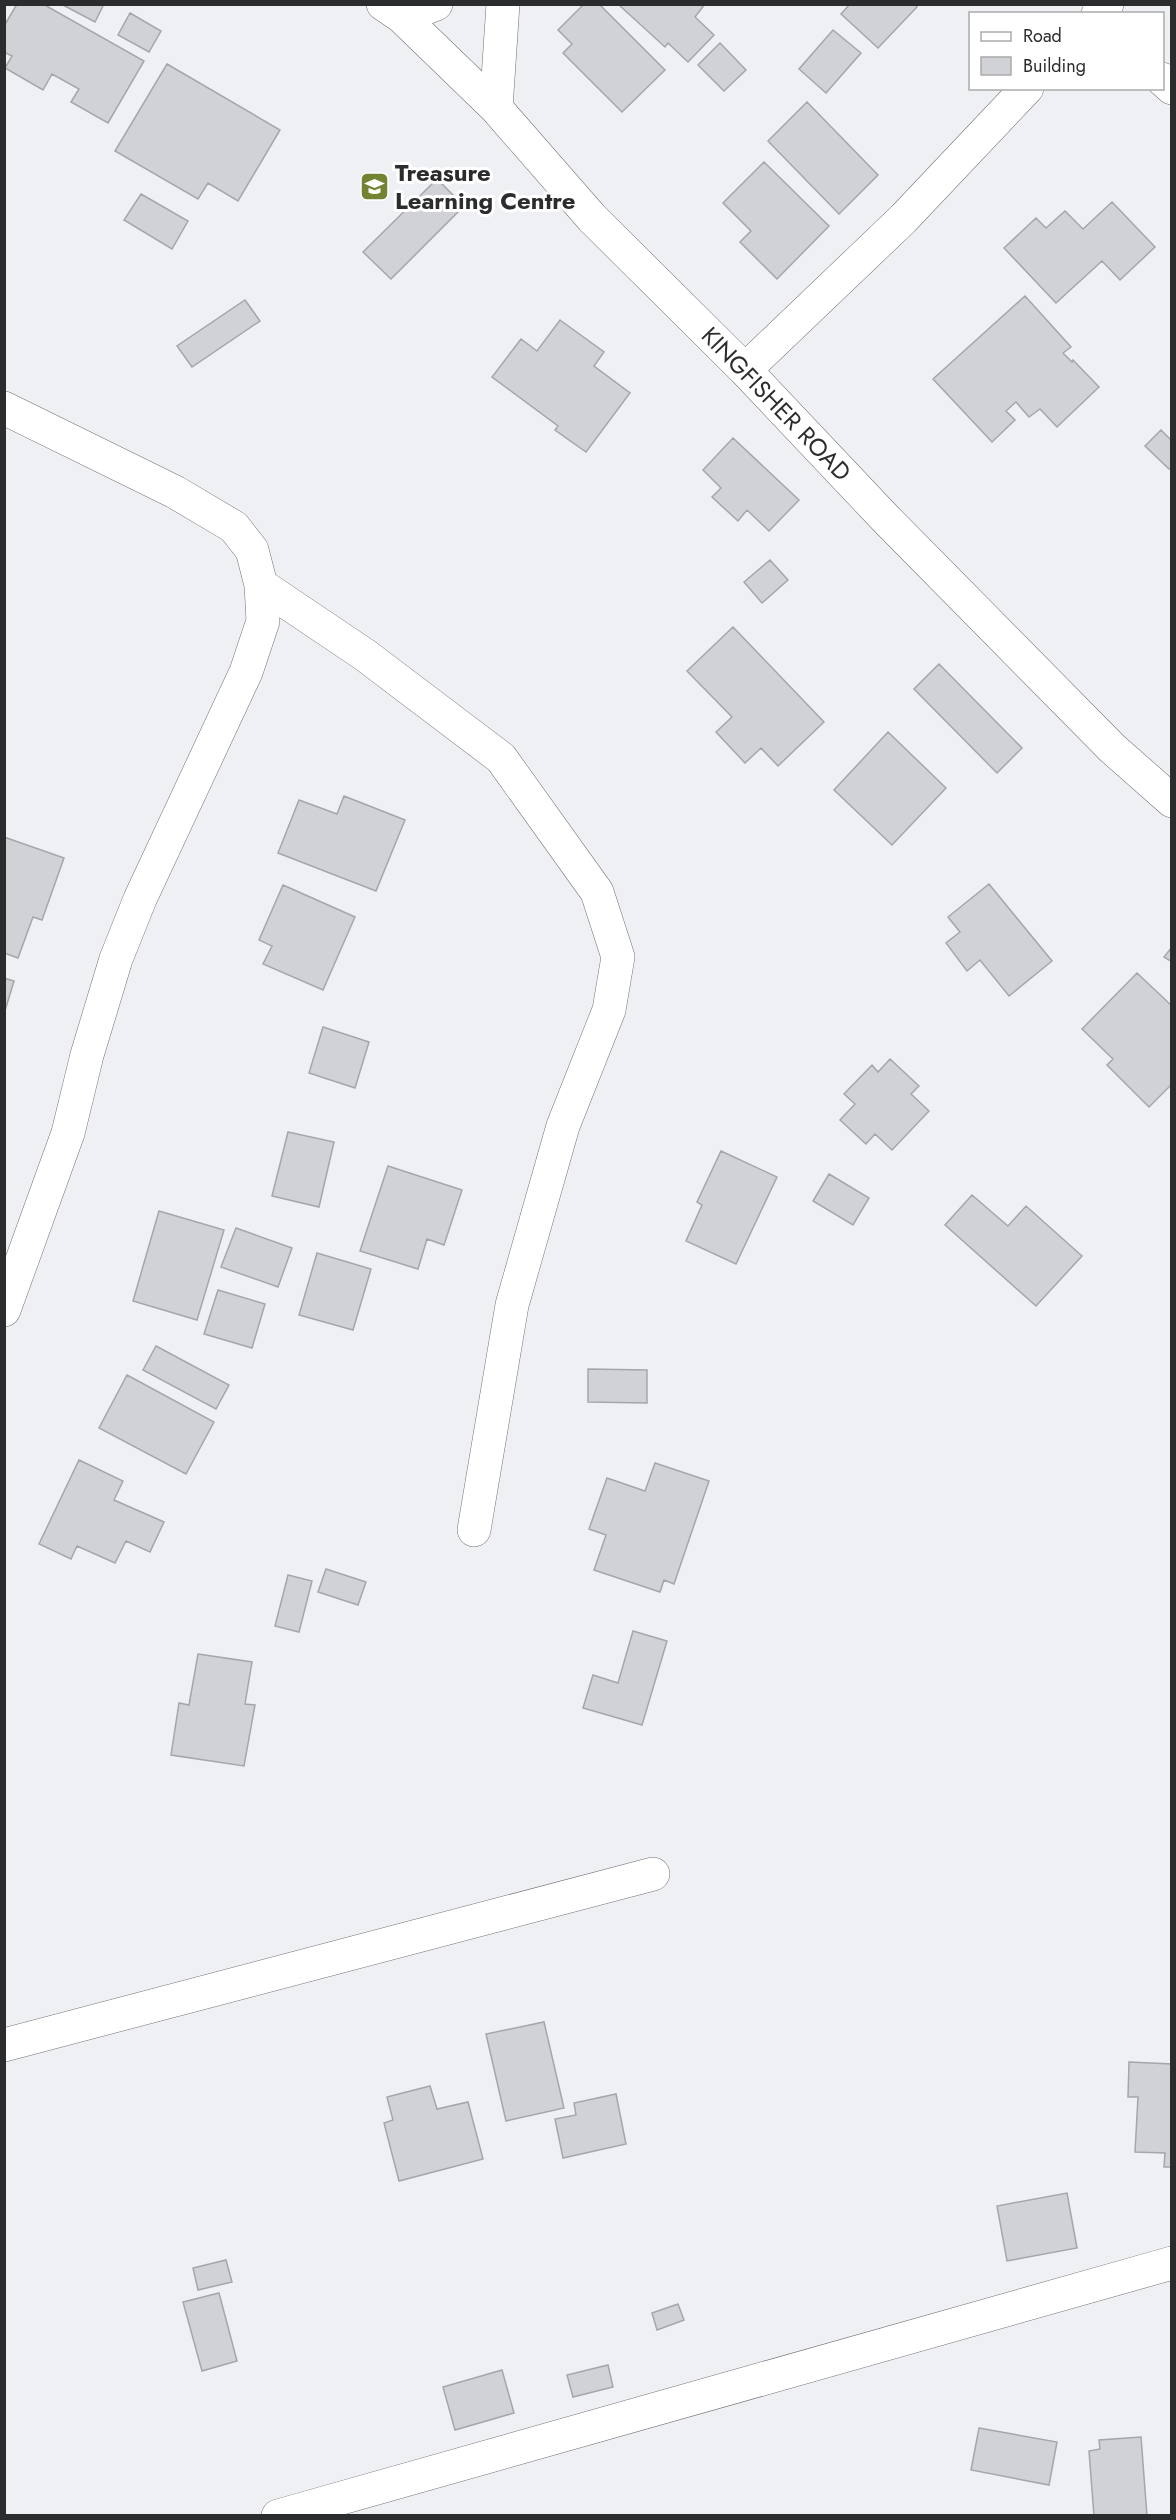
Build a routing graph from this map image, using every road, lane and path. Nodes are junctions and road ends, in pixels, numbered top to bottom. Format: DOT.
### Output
graph roads {
  1 [pos="436,4"];
  2 [pos="503,4"];
  3 [pos="393,11"];
  4 [pos="1025,90"];
  5 [pos="496,108"];
  6 [pos="745,370"];
  7 [pos="4,408"];
  8 [pos="261,585"];
  9 [pos="1172,801"];
  10 [pos="4,1310"];
  11 [pos="474,1530"];
  12 [pos="653,1874"];
  13 [pos="4,2045"];
  14 [pos="1172,2263"];
  15 [pos="278,2516"];
  1 -- 3 [label="street"];
  2 -- 5 [label="street"];
  3 -- 5 [label="street, KINGFISHER ROAD"];
  4 -- 6 [label="street"];
  5 -- 6 [label="street, KINGFISHER ROAD"];
  6 -- 9 [label="street, KINGFISHER ROAD"];
  7 -- 8 [label="street"];
  8 -- 10 [label="street"];
  8 -- 11 [label="street"];
  12 -- 13 [label="street"];
  14 -- 15 [label="street"];
}
